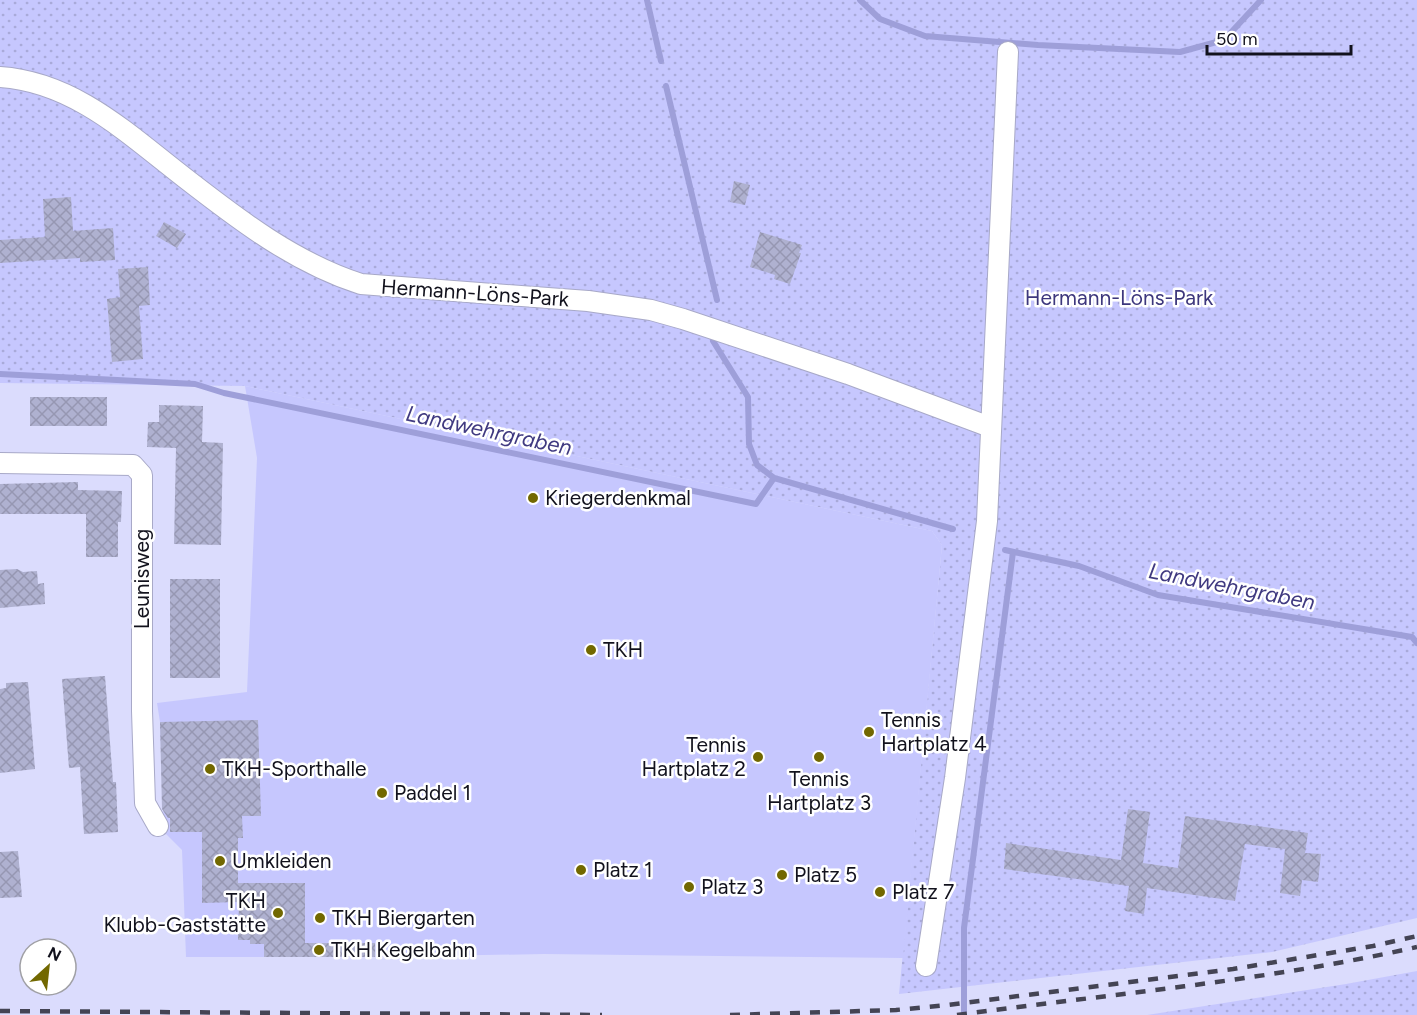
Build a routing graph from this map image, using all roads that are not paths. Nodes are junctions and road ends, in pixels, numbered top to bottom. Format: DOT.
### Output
graph roads {
  1 [pos="1008,52"];
  2 [pos="0,77"];
  3 [pos="990,427"];
  4 [pos="0,463"];
  5 [pos="158,826"];
  6 [pos="926,966"];
  1 -- 3 [label="street"];
  2 -- 3 [label="street, Hermann-Löns-Park"];
  3 -- 6 [label="street"];
  4 -- 5 [label="street, Leunisweg"];
}
